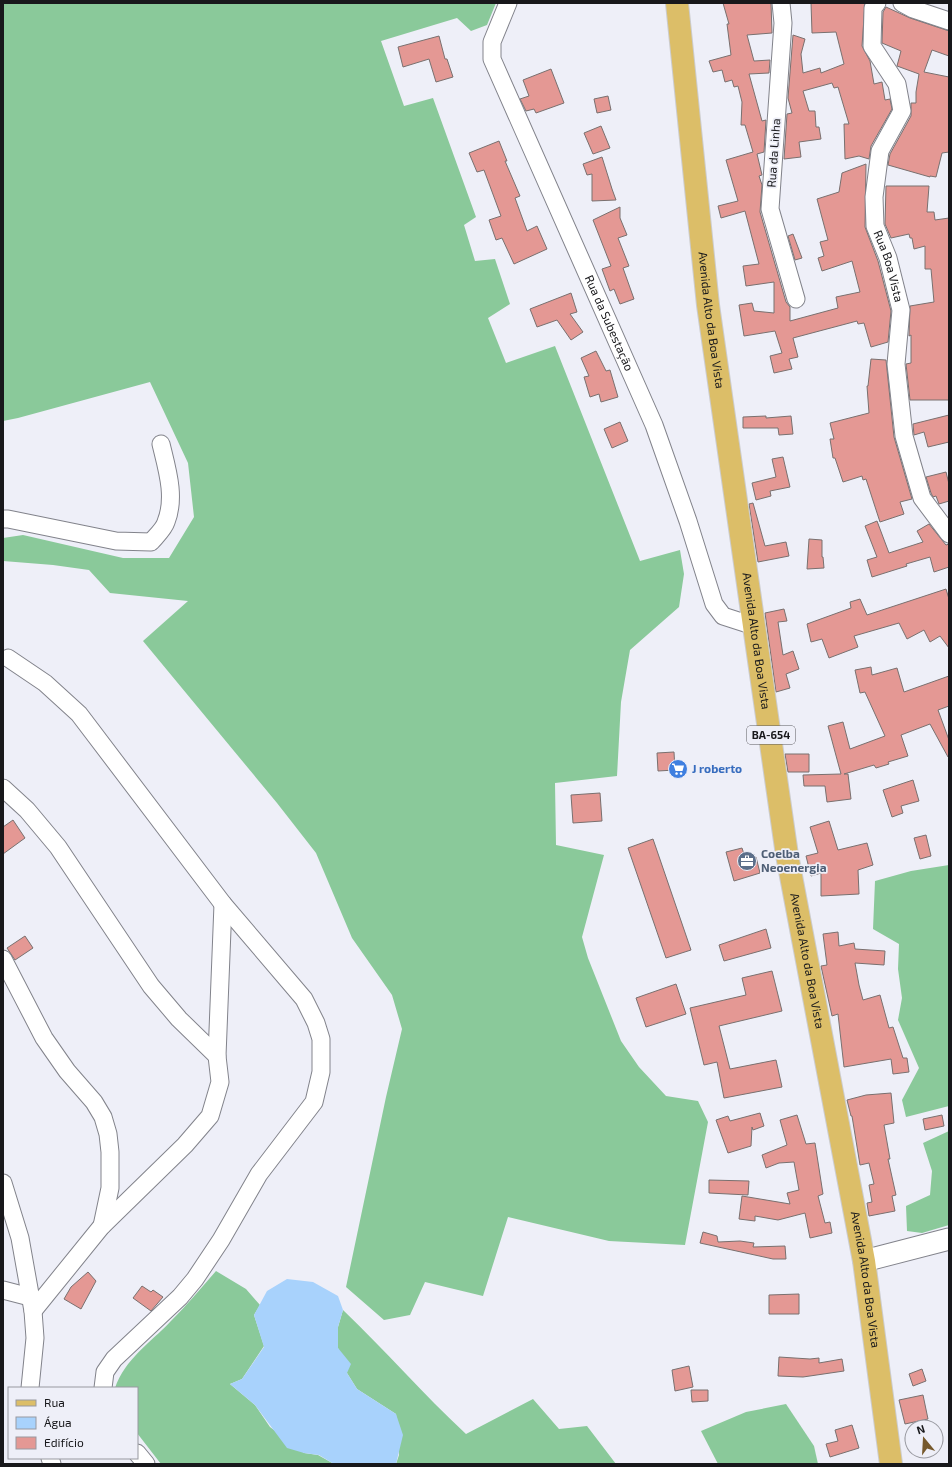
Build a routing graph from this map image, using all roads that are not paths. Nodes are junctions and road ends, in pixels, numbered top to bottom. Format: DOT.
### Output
graph roads {
  1 [pos="508,3"];
  2 [pos="677,3"];
  3 [pos="781,3"];
  4 [pos="877,3"];
  5 [pos="902,3"];
  6 [pos="949,21"];
  7 [pos="796,299"];
  8 [pos="161,444"];
  9 [pos="3,519"];
  10 [pos="949,534"];
  11 [pos="754,626"];
  12 [pos="5,659"];
  13 [pos="3,788"];
  14 [pos="223,904"];
  15 [pos="3,959"];
  16 [pos="217,1056"];
  17 [pos="3,1183"];
  18 [pos="102,1227"];
  19 [pos="949,1239"];
  20 [pos="864,1261"];
  21 [pos="3,1290"];
  22 [pos="32,1304"];
  23 [pos="30,1387"];
  24 [pos="103,1387"];
  25 [pos="138,1454"];
  26 [pos="146,1464"];
  27 [pos="891,1464"];
  1 -- 11 [label="street, Rua da Subestação"];
  2 -- 11 [label="main road, Avenida Alto da Boa Vista / BA-654"];
  3 -- 7 [label="street, Rua da Linha"];
  4 -- 10 [label="street, Rua Boa Vista"];
  5 -- 6 [label="street"];
  8 -- 9 [label="street"];
  11 -- 20 [label="main road, Avenida Alto da Boa Vista / BA-654"];
  12 -- 14 [label="street"];
  13 -- 16 [label="street"];
  14 -- 16 [label="street"];
  14 -- 24 [label="street"];
  15 -- 18 [label="street"];
  16 -- 18 [label="street"];
  17 -- 22 [label="street"];
  18 -- 22 [label="street"];
  19 -- 20 [label="street"];
  20 -- 27 [label="main road, Avenida Alto da Boa Vista / BA-654"];
  21 -- 22 [label="street"];
  22 -- 23 [label="street"];
  25 -- 26 [label="street"];
}
